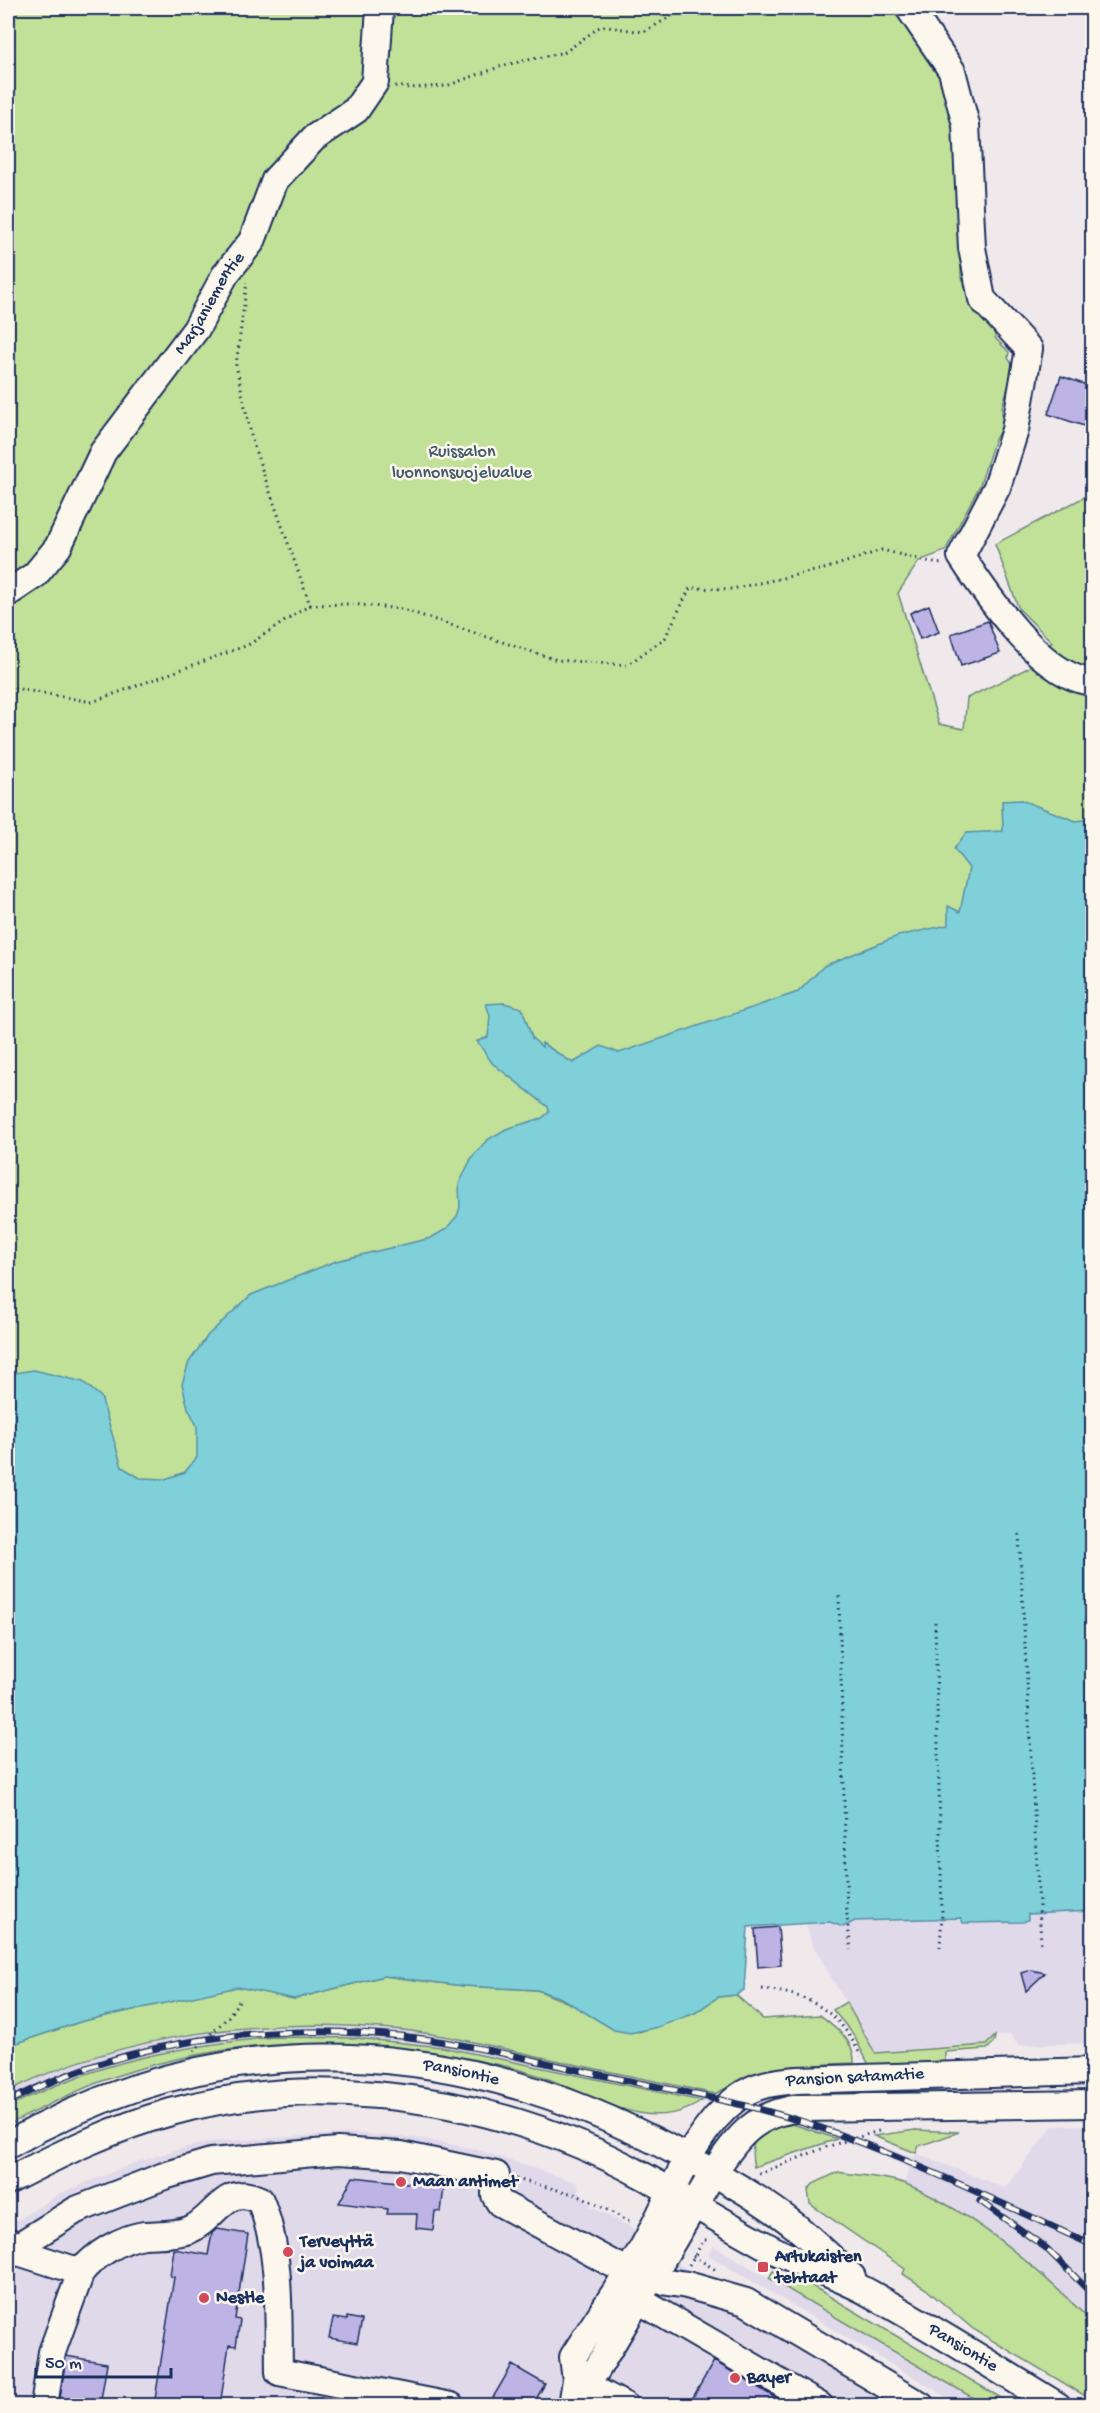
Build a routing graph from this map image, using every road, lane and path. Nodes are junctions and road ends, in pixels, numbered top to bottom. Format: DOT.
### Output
graph roads {
  1 [pos="380,8"];
  2 [pos="909,8"];
  3 [pos="680,11"];
  4 [pos="375,82"];
  5 [pos="248,275"];
  6 [pos="961,556"];
  7 [pos="8,592"];
  8 [pos="310,605"];
  9 [pos="1092,682"];
  10 [pos="8,687"];
  11 [pos="1019,1534"];
  12 [pos="839,1596"];
  13 [pos="935,1622"];
  14 [pos="1041,1942"];
  15 [pos="940,1947"];
  16 [pos="851,1950"];
  17 [pos="762,1989"];
  18 [pos="239,2001"];
  19 [pos="1092,2071"];
  20 [pos="189,2072"];
  21 [pos="864,2077"];
  22 [pos="1092,2104"];
  23 [pos="890,2127"];
  24 [pos="8,2145"];
  25 [pos="688,2159"];
  26 [pos="713,2173"];
  27 [pos="760,2173"];
  28 [pos="8,2181"];
  29 [pos="671,2192"];
  30 [pos="693,2205"];
  31 [pos="717,2240"];
  32 [pos="9,2249"];
  33 [pos="694,2256"];
  34 [pos="81,2272"];
  35 [pos="633,2284"];
  36 [pos="868,2292"];
  37 [pos="576,2380"];
  38 [pos="44,2406"];
  39 [pos="451,2406"];
  40 [pos="572,2406"];
  41 [pos="625,2406"];
  42 [pos="820,2406"];
  43 [pos="921,2406"];
  44 [pos="1058,2406"];
  1 -- 4 [label="street"];
  2 -- 6 [label="street"];
  3 -- 4 [label="path"];
  4 -- 7 [label="street, Marjaniementie"];
  5 -- 8 [label="path"];
  6 -- 8 [label="path"];
  6 -- 9 [label="street"];
  8 -- 10 [label="path"];
  11 -- 14 [label="path"];
  12 -- 16 [label="path"];
  13 -- 15 [label="path"];
  17 -- 21 [label="path"];
  18 -- 20 [label="path"];
  19 -- 21 [label="street, Pansion satamatie"];
  20 -- 24 [label="street, Pansiontie"];
  20 -- 25 [label="street, Pansiontie"];
  21 -- 25 [label="street, Pansion satamatie"];
  22 -- 26 [label="street, Pansion satamatie"];
  23 -- 27 [label="path"];
  25 -- 26 [label="street, Pansiontie"];
  25 -- 29 [label="street, Pansion satamatie"];
  26 -- 30 [label="street, Pansion satamatie"];
  26 -- 36 [label="street, Pansiontie"];
  28 -- 29 [label="street, Pansiontie"];
  29 -- 30 [label="street, Pansiontie"];
  29 -- 35 [label="street, Pansion satamatie"];
  30 -- 35 [label="street, Pansion satamatie"];
  30 -- 36 [label="street, Pansiontie"];
  31 -- 33 [label="path"];
  32 -- 34 [label="street"];
  32 -- 35 [label="street"];
  34 -- 38 [label="street"];
  34 -- 39 [label="street"];
  35 -- 37 [label="street"];
  35 -- 42 [label="street"];
  35 -- 43 [label="street"];
  36 -- 44 [label="street, Pansiontie"];
  37 -- 40 [label="street"];
  37 -- 41 [label="street"];
}
